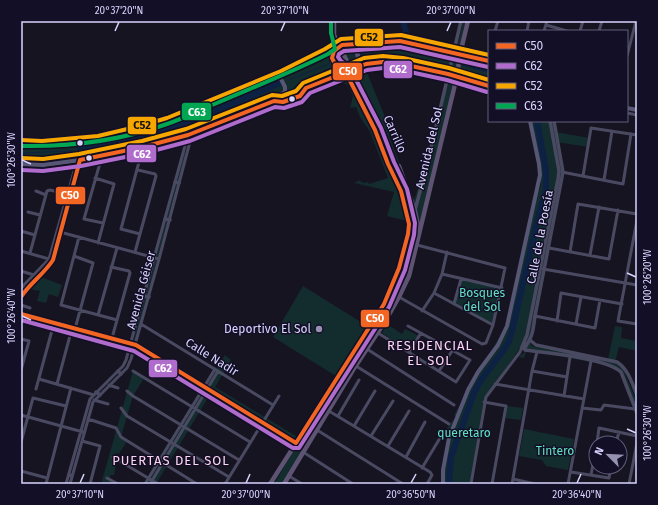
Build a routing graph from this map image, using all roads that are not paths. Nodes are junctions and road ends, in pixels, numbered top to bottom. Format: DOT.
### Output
graph roads {
  1 [pos="330,21"];
  2 [pos="335,21"];
  3 [pos="461,21"];
  4 [pos="468,21"];
  5 [pos="547,21"];
  6 [pos="636,21"];
  7 [pos="546,25"];
  8 [pos="544,30"];
  9 [pos="557,30"];
  10 [pos="342,45"];
  11 [pos="335,49"];
  12 [pos="628,52"];
  13 [pos="454,53"];
  14 [pos="460,54"];
  15 [pos="488,59"];
  16 [pos="353,68"];
  17 [pos="449,71"];
  18 [pos="345,72"];
  19 [pos="457,76"];
  20 [pos="281,78"];
  21 [pos="488,86"];
  22 [pos="266,105"];
  23 [pos="530,122"];
  24 [pos="550,122"];
  25 [pos="554,122"];
  26 [pos="612,131"];
  27 [pos="190,134"];
  28 [pos="631,134"];
  29 [pos="637,135"];
  30 [pos="190,140"];
  31 [pos="186,141"];
  32 [pos="21,146"];
  33 [pos="143,147"];
  34 [pos="142,154"];
  35 [pos="100,156"];
  36 [pos="78,161"];
  37 [pos="100,163"];
  38 [pos="21,164"];
  39 [pos="77,166"];
  40 [pos="33,170"];
  41 [pos="138,170"];
  42 [pos="559,171"];
  43 [pos="563,172"];
  44 [pos="583,176"];
  45 [pos="96,178"];
  46 [pos="604,180"];
  47 [pos="177,183"];
  48 [pos="36,192"];
  49 [pos="46,195"];
  50 [pos="67,197"];
  51 [pos="599,207"];
  52 [pos="618,210"];
  53 [pos="415,211"];
  54 [pos="28,212"];
  55 [pos="637,214"];
  56 [pos="40,215"];
  57 [pos="168,219"];
  58 [pos="637,220"];
  59 [pos="103,224"];
  60 [pos="21,231"];
  61 [pos="56,231"];
  62 [pos="60,232"];
  63 [pos="419,233"];
  64 [pos="140,234"];
  65 [pos="36,235"];
  66 [pos="79,237"];
  67 [pos="98,243"];
  68 [pos="417,245"];
  69 [pos="117,248"];
  70 [pos="549,248"];
  71 [pos="21,251"];
  72 [pos="136,252"];
  73 [pos="446,252"];
  74 [pos="570,252"];
  75 [pos="30,253"];
  76 [pos="590,255"];
  77 [pos="74,256"];
  78 [pos="154,258"];
  79 [pos="49,259"];
  80 [pos="159,259"];
  81 [pos="111,267"];
  82 [pos="540,268"];
  83 [pos="544,269"];
  84 [pos="21,271"];
  85 [pos="34,274"];
  86 [pos="442,274"];
  87 [pos="461,279"];
  88 [pos="625,283"];
  89 [pos="637,285"];
  90 [pos="22,287"];
  91 [pos="502,288"];
  92 [pos="26,289"];
  93 [pos="434,293"];
  94 [pos="144,296"];
  95 [pos="21,297"];
  96 [pos="149,297"];
  97 [pos="399,297"];
  98 [pos="581,297"];
  99 [pos="600,300"];
  100 [pos="384,304"];
  101 [pos="454,304"];
  102 [pos="622,304"];
  103 [pos="21,305"];
  104 [pos="30,308"];
  105 [pos="80,310"];
  106 [pos="422,311"];
  107 [pos="21,314"];
  108 [pos="98,315"];
  109 [pos="535,316"];
  110 [pos="21,319"];
  111 [pos="117,320"];
  112 [pos="557,321"];
  113 [pos="54,323"];
  114 [pos="141,324"];
  115 [pos="576,324"];
  116 [pos="637,324"];
  117 [pos="493,325"];
  118 [pos="408,326"];
  119 [pos="53,328"];
  120 [pos="75,329"];
  121 [pos="71,332"];
  122 [pos="378,333"];
  123 [pos="420,333"];
  124 [pos="90,335"];
  125 [pos="112,338"];
  126 [pos="21,339"];
  127 [pos="528,339"];
  128 [pos="133,347"];
  129 [pos="367,349"];
  130 [pos="522,350"];
  131 [pos="452,351"];
  132 [pos="409,352"];
  133 [pos="537,352"];
  134 [pos="570,357"];
  135 [pos="348,361"];
  136 [pos="591,361"];
  137 [pos="356,366"];
  138 [pos="21,370"];
  139 [pos="217,370"];
  140 [pos="439,371"];
  141 [pos="532,371"];
  142 [pos="133,372"];
  143 [pos="119,373"];
  144 [pos="567,377"];
  145 [pos="39,379"];
  146 [pos="359,380"];
  147 [pos="57,384"];
  148 [pos="495,384"];
  149 [pos="109,385"];
  150 [pos="71,388"];
  151 [pos="118,388"];
  152 [pos="637,388"];
  153 [pos="205,389"];
  154 [pos="36,390"];
  155 [pos="529,390"];
  156 [pos="128,391"];
  157 [pos="375,391"];
  158 [pos="97,394"];
  159 [pos="637,394"];
  160 [pos="279,396"];
  161 [pos="564,396"];
  162 [pos="584,399"];
  163 [pos="94,400"];
  164 [pos="392,401"];
  165 [pos="484,402"];
  166 [pos="108,404"];
  167 [pos="273,405"];
  168 [pos="319,405"];
  169 [pos="454,405"];
  170 [pos="66,406"];
  171 [pos="120,408"];
  172 [pos="193,408"];
  173 [pos="582,408"];
  174 [pos="329,411"];
  175 [pos="409,411"];
  176 [pos="636,411"];
  177 [pos="21,415"];
  178 [pos="28,416"];
  179 [pos="338,416"];
  180 [pos="88,419"];
  181 [pos="425,422"];
  182 [pos="261,424"];
  183 [pos="449,424"];
  184 [pos="61,426"];
  185 [pos="183,426"];
  186 [pos="354,426"];
  187 [pos="317,430"];
  188 [pos="83,432"];
  189 [pos="619,432"];
  190 [pos="444,433"];
  191 [pos="22,435"];
  192 [pos="598,435"];
  193 [pos="618,435"];
  194 [pos="371,436"];
  195 [pos="637,436"];
  196 [pos="82,441"];
  197 [pos="21,442"];
  198 [pos="250,442"];
  199 [pos="637,443"];
  200 [pos="172,444"];
  201 [pos="295,445"];
  202 [pos="388,446"];
  203 [pos="303,452"];
  204 [pos="406,457"];
  205 [pos="113,458"];
  206 [pos="239,460"];
  207 [pos="161,462"];
  208 [pos="422,468"];
  209 [pos="21,471"];
  210 [pos="571,472"];
  211 [pos="71,475"];
  212 [pos="588,475"];
  213 [pos="591,475"];
  214 [pos="610,475"];
  215 [pos="289,476"];
  216 [pos="229,477"];
  217 [pos="47,478"];
  218 [pos="107,478"];
  219 [pos="150,479"];
  220 [pos="513,479"];
  221 [pos="46,484"];
  222 [pos="66,484"];
  223 [pos="70,484"];
  224 [pos="90,484"];
  225 [pos="118,484"];
  226 [pos="145,484"];
  227 [pos="150,484"];
  228 [pos="158,484"];
  229 [pos="198,484"];
  230 [pos="225,484"];
  231 [pos="270,484"];
  232 [pos="284,484"];
  233 [pos="302,484"];
  234 [pos="353,484"];
  235 [pos="403,484"];
  236 [pos="427,484"];
  237 [pos="442,484"];
  238 [pos="471,484"];
  239 [pos="492,484"];
  240 [pos="512,484"];
  241 [pos="533,484"];
  242 [pos="568,484"];
  243 [pos="629,484"];
  1 -- 11 [label="street"];
  2 -- 10 [label="main road"];
  2 -- 100 [label="main road, Avenida del Sol"];
  3 -- 13 [label="street, Avenida del Sol"];
  4 -- 14 [label="main road, Avenida del Sol"];
  5 -- 7 [label="street"];
  6 -- 12 [label="street"];
  7 -- 8 [label="street"];
  7 -- 9 [label="street"];
  10 -- 11 [label="main road"];
  10 -- 13 [label="main road"];
  10 -- 16 [label="main road"];
  11 -- 18 [label="main road"];
  11 -- 20 [label="main road"];
  13 -- 14 [label="main road"];
  13 -- 17 [label="street, Avenida del Sol"];
  14 -- 15 [label="main road"];
  14 -- 19 [label="main road, Avenida del Sol"];
  16 -- 17 [label="main road"];
  16 -- 18 [label="main road"];
  16 -- 53 [label="main road, Carrillo"];
  17 -- 19 [label="main road"];
  17 -- 53 [label="street, Avenida del Sol"];
  18 -- 22 [label="main road"];
  18 -- 100 [label="street, Avenida del Sol"];
  19 -- 21 [label="main road"];
  19 -- 63 [label="main road, Avenida del Sol"];
  20 -- 22 [label="main road"];
  20 -- 32 [label="main road"];
  22 -- 27 [label="main road"];
  23 -- 237 [label="main road"];
  24 -- 42 [label="street, Calle de la Poesía"];
  25 -- 43 [label="street, Calle de la Poesía"];
  26 -- 28 [label="street"];
  26 -- 44 [label="street"];
  26 -- 46 [label="street"];
  27 -- 30 [label="street, Avenida Géiser"];
  27 -- 31 [label="street, Avenida Géiser"];
  27 -- 33 [label="main road"];
  28 -- 29 [label="street"];
  28 -- 46 [label="street"];
  30 -- 31 [label="street"];
  30 -- 47 [label="street, Avenida Géiser"];
  31 -- 34 [label="street"];
  31 -- 47 [label="street, Avenida Géiser"];
  33 -- 34 [label="street"];
  33 -- 35 [label="main road"];
  34 -- 37 [label="street"];
  34 -- 41 [label="street"];
  35 -- 36 [label="main road"];
  35 -- 37 [label="street"];
  36 -- 38 [label="main road"];
  36 -- 39 [label="street"];
  37 -- 39 [label="street"];
  37 -- 45 [label="street"];
  39 -- 40 [label="street"];
  39 -- 50 [label="street"];
  39 -- 50 [label="street"];
  41 -- 64 [label="street"];
  41 -- 64 [label="street"];
  42 -- 43 [label="street"];
  42 -- 82 [label="street, Calle de la Poesía"];
  43 -- 44 [label="street"];
  43 -- 70 [label="street, Calle de la Poesía"];
  44 -- 46 [label="street"];
  45 -- 59 [label="street"];
  45 -- 59 [label="street"];
  47 -- 57 [label="street, Avenida Géiser"];
  48 -- 49 [label="street"];
  49 -- 50 [label="street"];
  49 -- 56 [label="street"];
  50 -- 61 [label="street"];
  50 -- 62 [label="street"];
  51 -- 52 [label="street"];
  51 -- 74 [label="street"];
  51 -- 76 [label="street"];
  52 -- 55 [label="street"];
  52 -- 76 [label="street"];
  53 -- 63 [label="main road, Carrillo"];
  54 -- 56 [label="street"];
  56 -- 65 [label="street"];
  57 -- 78 [label="street, Avenida Géiser"];
  57 -- 80 [label="street, Avenida Géiser"];
  58 -- 88 [label="street"];
  59 -- 67 [label="street"];
  60 -- 65 [label="street"];
  61 -- 62 [label="street"];
  61 -- 79 [label="street"];
  62 -- 66 [label="street"];
  62 -- 92 [label="street"];
  63 -- 68 [label="main road, Avenida del Sol"];
  64 -- 72 [label="street"];
  65 -- 75 [label="street"];
  66 -- 67 [label="street"];
  66 -- 77 [label="street"];
  67 -- 69 [label="street"];
  68 -- 73 [label="street"];
  68 -- 97 [label="main road, Avenida del Sol"];
  69 -- 72 [label="street"];
  69 -- 81 [label="street"];
  70 -- 74 [label="street"];
  70 -- 83 [label="street, Calle de la Poesía"];
  71 -- 75 [label="street"];
  72 -- 78 [label="street"];
  73 -- 86 [label="street"];
  73 -- 91 [label="street"];
  74 -- 76 [label="street"];
  75 -- 79 [label="street"];
  77 -- 105 [label="street"];
  77 -- 105 [label="street"];
  78 -- 80 [label="street"];
  78 -- 94 [label="street, Avenida Géiser"];
  79 -- 85 [label="street"];
  80 -- 96 [label="street, Avenida Géiser"];
  81 -- 108 [label="street"];
  81 -- 111 [label="street"];
  82 -- 83 [label="street"];
  82 -- 127 [label="street, Calle de la Poesía"];
  83 -- 88 [label="street"];
  83 -- 109 [label="street, Calle de la Poesía"];
  84 -- 85 [label="street"];
  85 -- 90 [label="street"];
  86 -- 87 [label="street"];
  86 -- 93 [label="street"];
  87 -- 91 [label="street"];
  87 -- 101 [label="street"];
  88 -- 89 [label="street"];
  88 -- 102 [label="street"];
  90 -- 92 [label="street"];
  91 -- 117 [label="street"];
  92 -- 95 [label="street"];
  93 -- 101 [label="street"];
  93 -- 106 [label="street"];
  94 -- 96 [label="street"];
  94 -- 128 [label="street, Avenida Géiser"];
  96 -- 114 [label="street, Avenida Géiser"];
  97 -- 106 [label="street"];
  97 -- 122 [label="main road, Avenida del Sol"];
  98 -- 99 [label="street"];
  98 -- 112 [label="street"];
  98 -- 115 [label="street"];
  99 -- 102 [label="street"];
  99 -- 115 [label="street"];
  100 -- 135 [label="main road, Avenida del Sol"];
  101 -- 117 [label="street"];
  102 -- 116 [label="street"];
  103 -- 104 [label="street"];
  105 -- 108 [label="street"];
  105 -- 120 [label="street"];
  106 -- 117 [label="street"];
  107 -- 113 [label="street"];
  108 -- 111 [label="street"];
  109 -- 112 [label="street"];
  109 -- 127 [label="street, Calle de la Poesía"];
  110 -- 119 [label="street"];
  111 -- 125 [label="street"];
  112 -- 115 [label="street"];
  113 -- 119 [label="street"];
  113 -- 120 [label="street"];
  114 -- 128 [label="street, Avenida Géiser"];
  114 -- 139 [label="street, Calle Nadir"];
  118 -- 123 [label="street"];
  119 -- 121 [label="street"];
  119 -- 145 [label="street"];
  120 -- 124 [label="street"];
  121 -- 124 [label="street"];
  121 -- 147 [label="street"];
  122 -- 129 [label="main road, Avenida del Sol"];
  122 -- 132 [label="street"];
  123 -- 131 [label="street"];
  123 -- 132 [label="street"];
  124 -- 125 [label="street"];
  124 -- 128 [label="street"];
  125 -- 128 [label="street"];
  126 -- 138 [label="street"];
  127 -- 130 [label="street, Calle de la Poesía"];
  127 -- 159 [label="street"];
  128 -- 143 [label="street, Avenida Géiser"];
  128 -- 153 [label="street"];
  129 -- 137 [label="main road, Avenida del Sol"];
  129 -- 169 [label="street"];
  130 -- 133 [label="street"];
  130 -- 148 [label="street, Calle de la Poesía"];
  131 -- 140 [label="street"];
  131 -- 140 [label="street"];
  132 -- 140 [label="street"];
  133 -- 134 [label="street"];
  133 -- 141 [label="street"];
  134 -- 136 [label="street"];
  134 -- 144 [label="street"];
  135 -- 137 [label="street"];
  135 -- 168 [label="main road, Avenida del Sol"];
  136 -- 162 [label="street"];
  136 -- 176 [label="street"];
  137 -- 174 [label="main road, Avenida del Sol"];
  137 -- 183 [label="street"];
  139 -- 153 [label="street"];
  139 -- 167 [label="street, Calle Nadir"];
  141 -- 144 [label="street"];
  141 -- 155 [label="street"];
  142 -- 172 [label="street"];
  143 -- 149 [label="street, Avenida Géiser"];
  143 -- 158 [label="street, Avenida Géiser"];
  144 -- 161 [label="street"];
  145 -- 147 [label="street"];
  145 -- 154 [label="street"];
  146 -- 179 [label="street"];
  147 -- 150 [label="street"];
  148 -- 155 [label="street"];
  148 -- 165 [label="street, Calle de la Poesía"];
  149 -- 151 [label="street"];
  149 -- 158 [label="street, Avenida Géiser"];
  150 -- 158 [label="street"];
  150 -- 170 [label="street"];
  152 -- 159 [label="street"];
  153 -- 172 [label="street"];
  153 -- 182 [label="street"];
  155 -- 161 [label="street"];
  155 -- 220 [label="street"];
  156 -- 185 [label="street"];
  157 -- 186 [label="street"];
  158 -- 163 [label="street, Avenida Géiser"];
  158 -- 188 [label="street, Avenida Géiser"];
  160 -- 167 [label="street"];
  161 -- 162 [label="street"];
  162 -- 173 [label="street"];
  163 -- 166 [label="street"];
  163 -- 180 [label="street, Avenida Géiser"];
  164 -- 194 [label="street"];
  165 -- 238 [label="street, Calle de la Poesía"];
  165 -- 239 [label="street"];
  167 -- 182 [label="street"];
  168 -- 174 [label="street"];
  168 -- 201 [label="main road, Avenida del Sol"];
  170 -- 178 [label="street"];
  170 -- 184 [label="street"];
  171 -- 200 [label="street"];
  172 -- 185 [label="street"];
  172 -- 198 [label="street"];
  173 -- 176 [label="street"];
  173 -- 210 [label="street"];
  174 -- 179 [label="street"];
  174 -- 187 [label="main road, Avenida del Sol"];
  175 -- 202 [label="street"];
  177 -- 178 [label="street"];
  178 -- 184 [label="street"];
  178 -- 191 [label="street"];
  179 -- 186 [label="street"];
  180 -- 188 [label="street, Avenida Géiser"];
  180 -- 207 [label="street"];
  181 -- 204 [label="street"];
  182 -- 198 [label="street"];
  182 -- 201 [label="street"];
  184 -- 188 [label="street"];
  184 -- 217 [label="street"];
  185 -- 200 [label="street"];
  185 -- 206 [label="street"];
  186 -- 194 [label="street"];
  187 -- 203 [label="main road, Avenida del Sol"];
  187 -- 235 [label="street"];
  188 -- 196 [label="street, Avenida Géiser"];
  188 -- 211 [label="street, Avenida Géiser"];
  189 -- 192 [label="street"];
  189 -- 193 [label="street"];
  189 -- 195 [label="street"];
  190 -- 208 [label="street"];
  191 -- 197 [label="street"];
  194 -- 202 [label="street"];
  196 -- 211 [label="street, Avenida Géiser"];
  196 -- 224 [label="street"];
  198 -- 206 [label="street"];
  199 -- 243 [label="street"];
  200 -- 207 [label="street"];
  200 -- 216 [label="street"];
  201 -- 231 [label="main road, Avenida del Sol"];
  202 -- 204 [label="street"];
  203 -- 215 [label="main road, Avenida del Sol"];
  203 -- 234 [label="street"];
  204 -- 208 [label="street"];
  205 -- 219 [label="street"];
  206 -- 216 [label="street"];
  207 -- 219 [label="street"];
  207 -- 229 [label="street"];
  208 -- 236 [label="street"];
  209 -- 217 [label="street"];
  210 -- 212 [label="street"];
  210 -- 242 [label="street"];
  211 -- 222 [label="street, Avenida Géiser"];
  211 -- 223 [label="street, Avenida Géiser"];
  213 -- 214 [label="street"];
  215 -- 232 [label="main road, Avenida del Sol"];
  215 -- 233 [label="street"];
  216 -- 230 [label="street"];
  217 -- 221 [label="street"];
  218 -- 225 [label="street"];
  219 -- 226 [label="street"];
  219 -- 227 [label="street"];
  219 -- 228 [label="street"];
  220 -- 240 [label="street"];
  220 -- 241 [label="street"];
}
